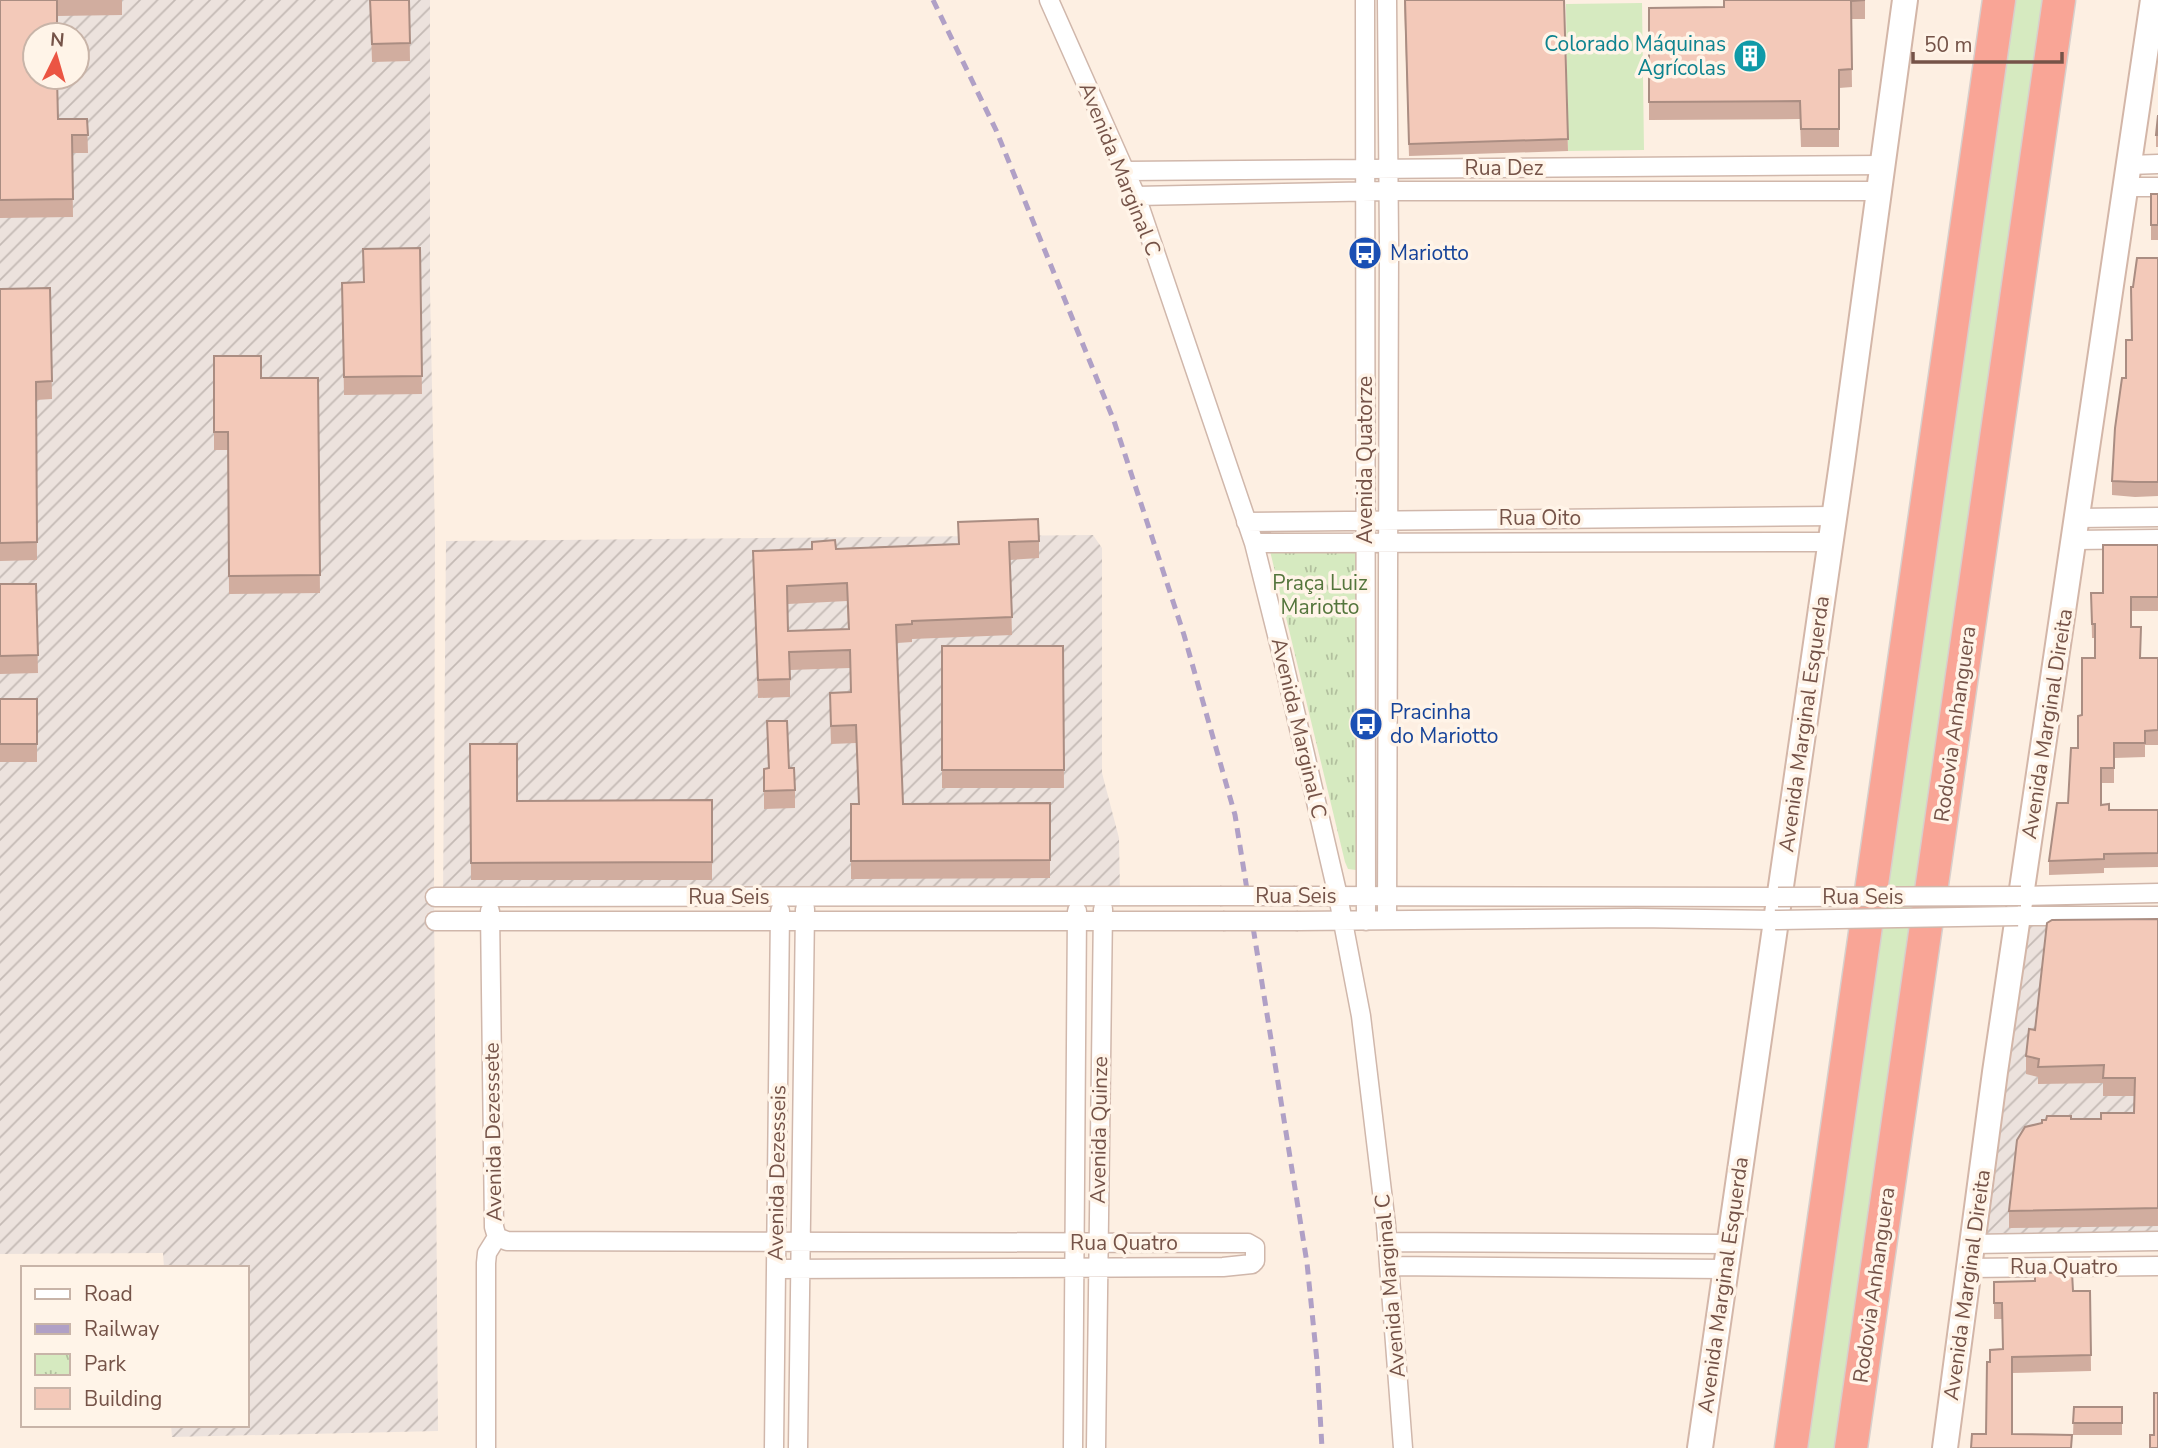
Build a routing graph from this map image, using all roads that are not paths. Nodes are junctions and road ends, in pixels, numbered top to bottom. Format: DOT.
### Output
graph roads {
  1 [pos="1049,0"];
  2 [pos="1365,0"];
  3 [pos="1387,0"];
  4 [pos="1905,0"];
  5 [pos="1999,0"];
  6 [pos="2059,0"];
  7 [pos="2153,0"];
  8 [pos="2158,164"];
  9 [pos="1882,165"];
  10 [pos="1365,168"];
  11 [pos="1388,169"];
  12 [pos="1126,171"];
  13 [pos="2127,176"];
  14 [pos="2158,187"];
  15 [pos="1365,191"];
  16 [pos="1388,191"];
  17 [pos="1878,191"];
  18 [pos="1136,196"];
  19 [pos="1834,516"];
  20 [pos="2158,517"];
  21 [pos="1388,519"];
  22 [pos="1364,520"];
  23 [pos="1246,522"];
  24 [pos="2076,529"];
  25 [pos="2158,539"];
  26 [pos="1830,542"];
  27 [pos="1254,543"];
  28 [pos="1365,543"];
  29 [pos="1388,543"];
  30 [pos="2158,893"];
  31 [pos="1338,896"];
  32 [pos="1366,896"];
  33 [pos="1387,896"];
  34 [pos="435,897"];
  35 [pos="490,897"];
  36 [pos="511,897"];
  37 [pos="780,897"];
  38 [pos="1077,897"];
  39 [pos="1103,897"];
  40 [pos="805,898"];
  41 [pos="2020,906"];
  42 [pos="1777,908"];
  43 [pos="2158,916"];
  44 [pos="490,920"];
  45 [pos="512,920"];
  46 [pos="1077,920"];
  47 [pos="1103,920"];
  48 [pos="1387,920"];
  49 [pos="435,921"];
  50 [pos="780,921"];
  51 [pos="805,921"];
  52 [pos="1342,921"];
  53 [pos="1366,921"];
  54 [pos="497,1237"];
  55 [pos="2158,1241"];
  56 [pos="1388,1242"];
  57 [pos="777,1243"];
  58 [pos="801,1243"];
  59 [pos="1076,1243"];
  60 [pos="1097,1243"];
  61 [pos="1223,1243"];
  62 [pos="1729,1244"];
  63 [pos="1971,1256"];
  64 [pos="1389,1266"];
  65 [pos="2158,1266"];
  66 [pos="1074,1267"];
  67 [pos="1098,1267"];
  68 [pos="1223,1267"];
  69 [pos="776,1269"];
  70 [pos="801,1269"];
  71 [pos="1725,1269"];
  72 [pos="486,1448"];
  73 [pos="774,1448"];
  74 [pos="798,1448"];
  75 [pos="1073,1448"];
  76 [pos="1096,1448"];
  77 [pos="1403,1448"];
  78 [pos="1700,1448"];
  79 [pos="1791,1448"];
  80 [pos="1851,1448"];
  81 [pos="1945,1448"];
  1 -- 12 [label="street, Avenida Marginal C"];
  2 -- 10 [label="street, Avenida Quatorze"];
  3 -- 11 [label="street, Avenida Quatorze"];
  4 -- 9 [label="main road, Avenida Marginal Esquerda"];
  5 -- 79 [label="highway"];
  6 -- 80 [label="highway, Rodovia Anhanguera"];
  7 -- 13 [label="main road, Avenida Marginal Direita"];
  8 -- 13 [label="street"];
  9 -- 11 [label="street, Rua Dez"];
  9 -- 17 [label="main road, Avenida Marginal Esquerda"];
  10 -- 11 [label="street, Rua Dez"];
  10 -- 12 [label="street, Rua Dez"];
  10 -- 15 [label="street, Avenida Quatorze"];
  11 -- 16 [label="street, Avenida Quatorze"];
  12 -- 18 [label="street, Avenida Marginal C"];
  13 -- 14 [label="street"];
  13 -- 24 [label="main road, Avenida Marginal Direita"];
  15 -- 16 [label="street, Rua Dez"];
  15 -- 18 [label="street, Rua Dez"];
  15 -- 22 [label="street, Avenida Quatorze"];
  16 -- 17 [label="street, Rua Dez"];
  16 -- 21 [label="street, Avenida Quatorze"];
  17 -- 19 [label="main road, Avenida Marginal Esquerda"];
  18 -- 23 [label="street, Avenida Marginal C"];
  19 -- 21 [label="street, Rua Oito"];
  19 -- 26 [label="main road, Avenida Marginal Esquerda"];
  20 -- 24 [label="street"];
  21 -- 22 [label="street, Rua Oito"];
  21 -- 29 [label="street, Avenida Quatorze"];
  22 -- 23 [label="street, Rua Oito"];
  22 -- 28 [label="street, Avenida Quatorze"];
  23 -- 27 [label="street, Avenida Marginal C"];
  24 -- 25 [label="street"];
  24 -- 41 [label="main road, Avenida Marginal Direita"];
  26 -- 29 [label="street, Rua Oito"];
  26 -- 42 [label="main road, Avenida Marginal Esquerda"];
  27 -- 28 [label="street, Rua Oito"];
  27 -- 31 [label="street, Avenida Marginal C"];
  28 -- 29 [label="street, Rua Oito"];
  28 -- 32 [label="street, Avenida Quatorze"];
  29 -- 33 [label="street, Avenida Quatorze"];
  30 -- 41 [label="street, Rua Seis"];
  31 -- 32 [label="street, Rua Seis"];
  31 -- 39 [label="street, Rua Seis, bridge"];
  31 -- 52 [label="street, Avenida Marginal C"];
  32 -- 33 [label="street, Rua Seis"];
  32 -- 53 [label="street, Avenida Quatorze"];
  33 -- 42 [label="street, Rua Seis"];
  33 -- 48 [label="street, Avenida Quatorze"];
  34 -- 35 [label="street, Rua Seis"];
  35 -- 36 [label="street, Rua Seis"];
  35 -- 44 [label="street, Avenida Dezessete"];
  36 -- 37 [label="street, Rua Seis"];
  36 -- 45 [label="street"];
  37 -- 40 [label="street, Rua Seis"];
  37 -- 50 [label="street, Avenida Dezesseis"];
  38 -- 39 [label="street, Rua Seis"];
  38 -- 40 [label="street, Rua Seis"];
  38 -- 46 [label="street, Avenida Quinze"];
  39 -- 47 [label="street, Avenida Quinze"];
  40 -- 51 [label="street, Avenida Dezesseis"];
  41 -- 42 [label="street, Rua Seis, bridge"];
  41 -- 43 [label="street, Rua Seis"];
  41 -- 63 [label="main road, Avenida Marginal Direita"];
  42 -- 48 [label="street, Rua Seis"];
  42 -- 62 [label="main road, Avenida Marginal Esquerda"];
  44 -- 45 [label="street, Rua Seis"];
  44 -- 49 [label="street, Rua Seis"];
  44 -- 54 [label="street, Avenida Dezessete"];
  45 -- 50 [label="street, Rua Seis"];
  46 -- 47 [label="street, Rua Seis"];
  46 -- 51 [label="street, Rua Seis"];
  46 -- 59 [label="street, Avenida Quinze"];
  47 -- 52 [label="street, Rua Seis, bridge"];
  47 -- 60 [label="street, Avenida Quinze"];
  48 -- 53 [label="street, Rua Seis"];
  50 -- 51 [label="street, Rua Seis"];
  50 -- 57 [label="street, Avenida Dezesseis"];
  51 -- 58 [label="street, Avenida Dezesseis"];
  52 -- 53 [label="street, Rua Seis"];
  52 -- 56 [label="street, Avenida Marginal C"];
  54 -- 57 [label="street, Rua Quatro"];
  54 -- 72 [label="street, Avenida Dezessete"];
  55 -- 63 [label="street, Rua Quatro"];
  56 -- 62 [label="street"];
  56 -- 64 [label="street, Avenida Marginal C"];
  57 -- 58 [label="street, Rua Quatro"];
  57 -- 69 [label="street, Avenida Dezesseis"];
  58 -- 59 [label="street, Rua Quatro"];
  58 -- 70 [label="street, Avenida Dezesseis"];
  59 -- 60 [label="street, Rua Quatro"];
  59 -- 66 [label="street, Avenida Quinze"];
  60 -- 61 [label="street, Rua Quatro"];
  60 -- 67 [label="street, Avenida Quinze"];
  61 -- 68 [label="street"];
  61 -- 68 [label="street, Rua Quatro"];
  62 -- 71 [label="main road, Avenida Marginal Esquerda"];
  63 -- 65 [label="street, Rua Quatro"];
  63 -- 81 [label="main road, Avenida Marginal Direita"];
  64 -- 71 [label="street"];
  64 -- 77 [label="street, Avenida Marginal C"];
  66 -- 67 [label="street, Rua Quatro"];
  66 -- 70 [label="street, Rua Quatro"];
  66 -- 75 [label="street, Avenida Quinze"];
  67 -- 68 [label="street, Rua Quatro"];
  67 -- 76 [label="street, Avenida Quinze"];
  69 -- 70 [label="street, Rua Quatro"];
  69 -- 73 [label="street, Avenida Dezesseis"];
  70 -- 74 [label="street, Avenida Dezesseis"];
  71 -- 78 [label="main road, Avenida Marginal Esquerda"];
}
